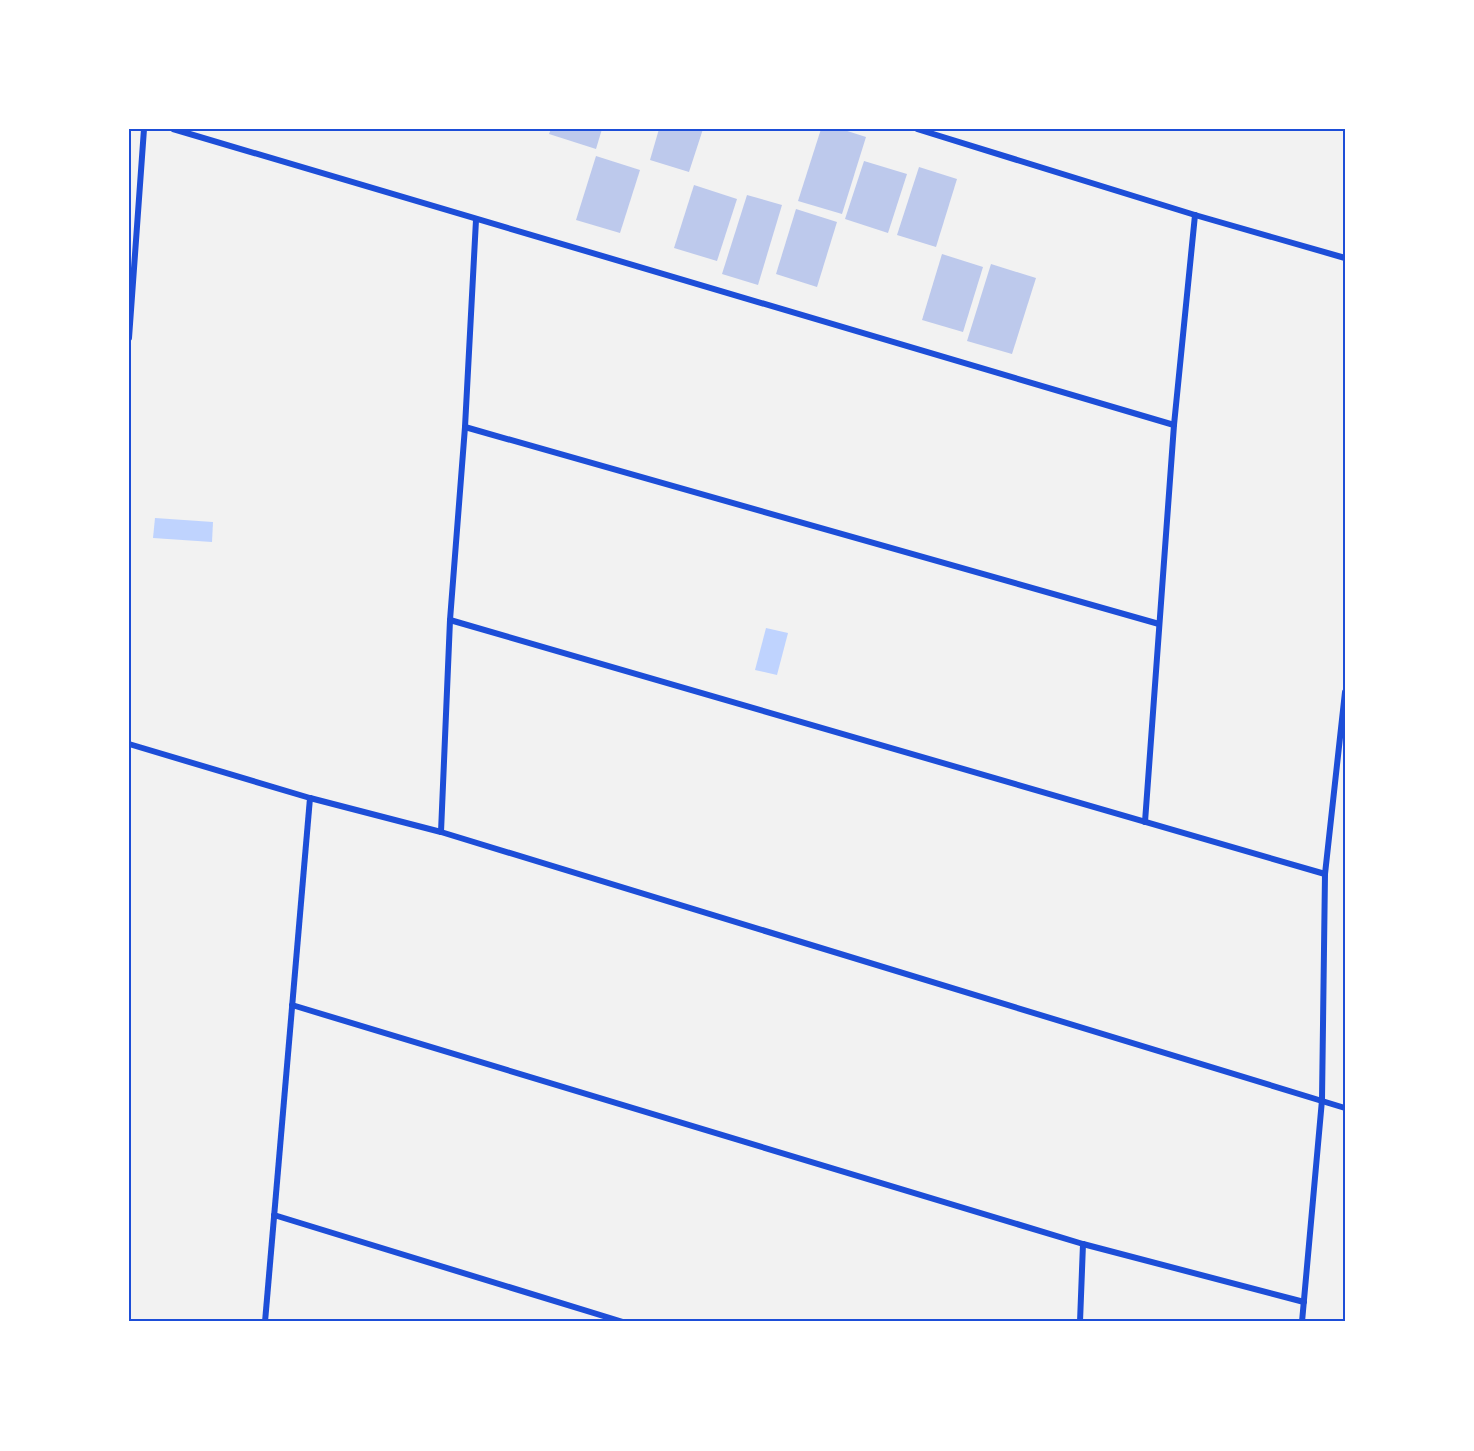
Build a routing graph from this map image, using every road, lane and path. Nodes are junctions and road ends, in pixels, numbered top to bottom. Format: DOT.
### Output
graph roads {
  1 [pos="144,129"];
  2 [pos="173,129"];
  3 [pos="917,129"];
  4 [pos="1195,215"];
  5 [pos="476,220"];
  6 [pos="1345,258"];
  7 [pos="129,338"];
  8 [pos="1174,425"];
  9 [pos="465,427"];
  10 [pos="450,620"];
  11 [pos="1159,624"];
  12 [pos="1345,692"];
  13 [pos="129,744"];
  14 [pos="310,798"];
  15 [pos="1145,822"];
  16 [pos="441,832"];
  17 [pos="1325,874"];
  18 [pos="292,1005"];
  19 [pos="1322,1100"];
  20 [pos="1345,1108"];
  21 [pos="274,1215"];
  22 [pos="1083,1244"];
  23 [pos="1304,1302"];
  24 [pos="265,1322"];
  25 [pos="623,1322"];
  26 [pos="1080,1322"];
  27 [pos="1302,1322"];
  1 -- 7 [label="street"];
  2 -- 5 [label="street"];
  3 -- 4 [label="street"];
  4 -- 6 [label="street"];
  4 -- 8 [label="street"];
  5 -- 8 [label="street"];
  5 -- 9 [label="street"];
  8 -- 11 [label="street"];
  9 -- 10 [label="street"];
  9 -- 11 [label="street"];
  10 -- 15 [label="street"];
  10 -- 16 [label="street"];
  11 -- 15 [label="street"];
  12 -- 17 [label="street"];
  13 -- 14 [label="street"];
  14 -- 16 [label="street"];
  14 -- 18 [label="street"];
  15 -- 17 [label="street"];
  16 -- 19 [label="street"];
  17 -- 19 [label="street"];
  18 -- 21 [label="street"];
  18 -- 22 [label="street"];
  19 -- 20 [label="street"];
  19 -- 23 [label="street"];
  21 -- 24 [label="street"];
  21 -- 25 [label="street"];
  22 -- 23 [label="street"];
  22 -- 26 [label="street"];
  23 -- 27 [label="street"];
}
